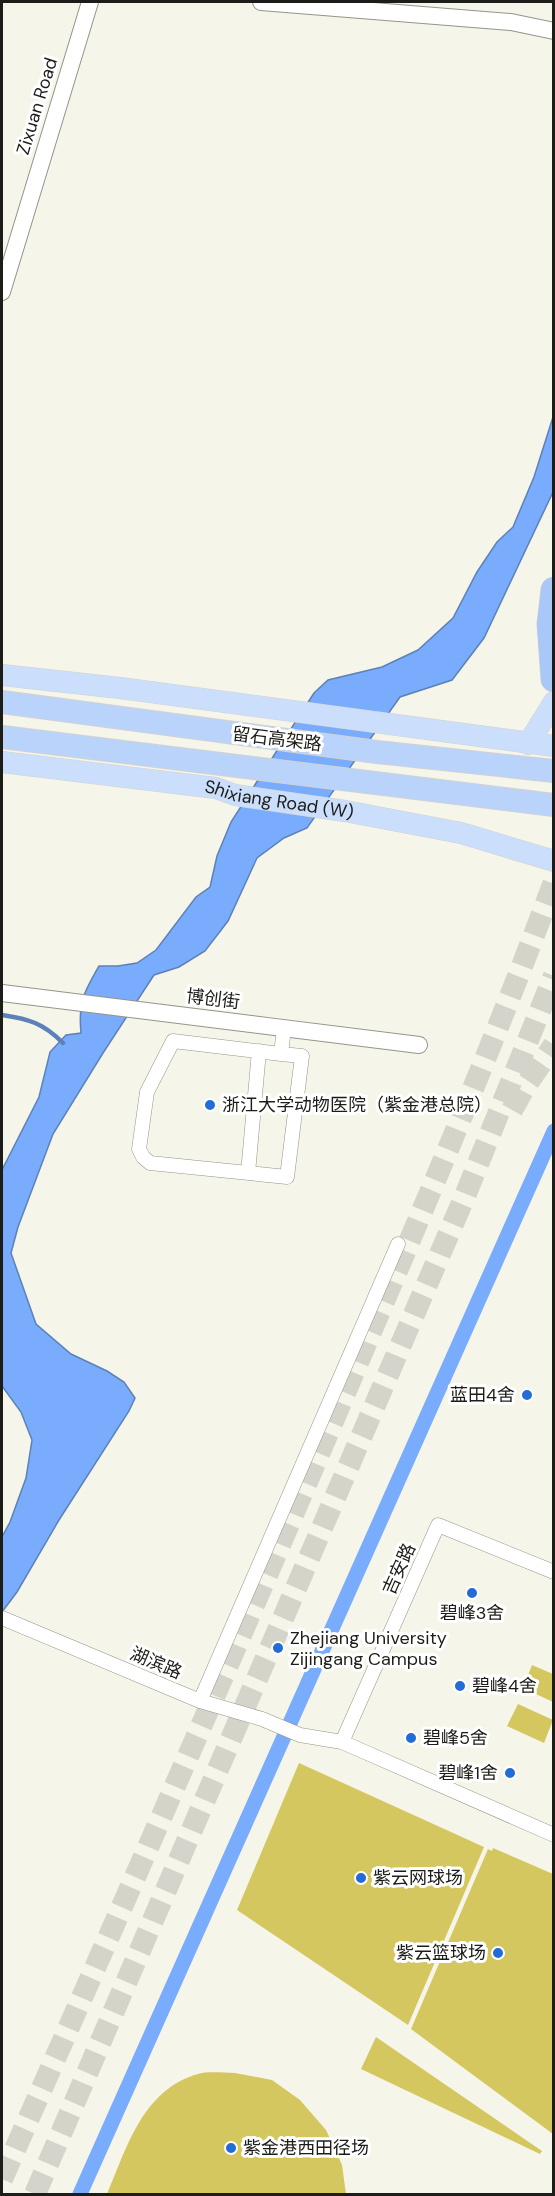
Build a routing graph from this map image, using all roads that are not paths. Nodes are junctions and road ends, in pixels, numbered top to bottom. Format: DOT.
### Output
graph roads {
  1 [pos="90,2"];
  2 [pos="261,2"];
  3 [pos="554,31"];
  4 [pos="2,292"];
  5 [pos="554,590"];
  6 [pos="2,675"];
  7 [pos="554,679"];
  8 [pos="2,702"];
  9 [pos="554,702"];
  10 [pos="2,737"];
  11 [pos="528,744"];
  12 [pos="554,746"];
  13 [pos="2,762"];
  14 [pos="554,771"];
  15 [pos="554,805"];
  16 [pos="554,861"];
  17 [pos="2,993"];
  18 [pos="284,1028"];
  19 [pos="419,1045"];
  20 [pos="259,1052"];
  21 [pos="281,1054"];
  22 [pos="248,1173"];
  23 [pos="398,1244"];
  24 [pos="554,1572"];
  25 [pos="2,1618"];
  26 [pos="200,1701"];
  27 [pos="342,1742"];
  28 [pos="554,1835"];
  1 -- 4 [label="street, Zixuan Road"];
  2 -- 3 [label="street"];
  5 -- 7 [label="highway"];
  6 -- 11 [label="main road"];
  8 -- 14 [label="highway, 留石高架路"];
  9 -- 11 [label="main road"];
  10 -- 15 [label="highway, 留石高架路"];
  11 -- 12 [label="main road"];
  13 -- 16 [label="main road, Shixiang Road (W)"];
  17 -- 18 [label="street, 博创街"];
  18 -- 19 [label="street, 博创街"];
  18 -- 21 [label="street"];
  20 -- 21 [label="street"];
  20 -- 22 [label="street"];
  20 -- 22 [label="street"];
  21 -- 22 [label="street"];
  23 -- 26 [label="street"];
  24 -- 27 [label="street, 吉安路"];
  25 -- 26 [label="street, 湖滨路"];
  26 -- 27 [label="street, 湖滨路"];
  27 -- 28 [label="street"];
}
